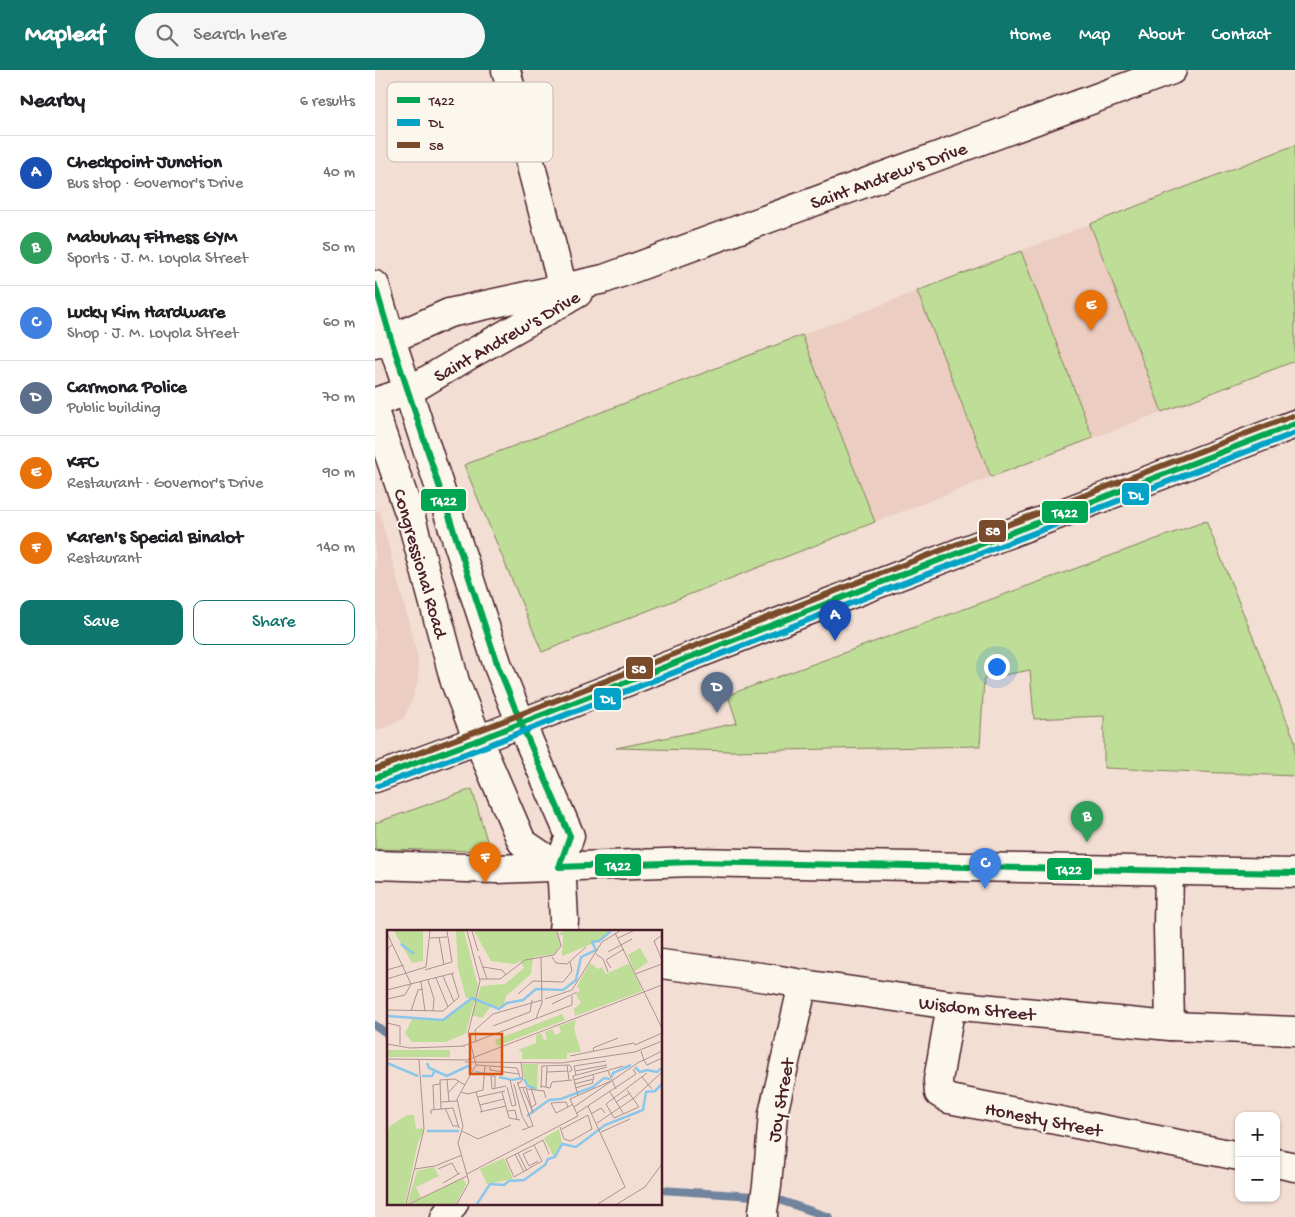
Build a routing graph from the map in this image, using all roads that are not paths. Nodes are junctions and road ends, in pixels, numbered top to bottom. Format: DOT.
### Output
graph roads {
  1 [pos="1172,70"];
  2 [pos="530,162"];
  3 [pos="375,285"];
  4 [pos="564,294"];
  5 [pos="383,342"];
  6 [pos="409,391"];
  7 [pos="375,402"];
  8 [pos="375,414"];
  9 [pos="1295,424"];
  10 [pos="521,723"];
  11 [pos="478,740"];
  12 [pos="375,778"];
  13 [pos="375,865"];
  14 [pos="559,867"];
  15 [pos="1169,870"];
  16 [pos="1295,873"];
  17 [pos="563,930"];
  18 [pos="663,964"];
  19 [pos="803,984"];
  20 [pos="951,1005"];
  21 [pos="1170,1026"];
  22 [pos="1295,1031"];
  23 [pos="1235,1155"];
  24 [pos="1280,1164"];
  25 [pos="1295,1167"];
  26 [pos="454,1204"];
  27 [pos="764,1204"];
  28 [pos="445,1217"];
  1 -- 4 [label="main road, Saint Andrew's Drive"];
  2 -- 4 [label="main road"];
  3 -- 5 [label="main road, Congressional Road"];
  4 -- 5 [label="main road, Saint Andrew's Drive"];
  4 -- 6 [label="main road, Saint Andrew's Drive"];
  5 -- 6 [label="main road, Congressional Road"];
  6 -- 7 [label="main road, Saint Andrew's Drive"];
  6 -- 10 [label="main road, Congressional Road"];
  8 -- 11 [label="main road, Congressional Road"];
  9 -- 10 [label="main road"];
  10 -- 11 [label="main road"];
  10 -- 14 [label="main road, Congressional Road"];
  11 -- 12 [label="main road"];
  11 -- 14 [label="main road, Congressional Road"];
  13 -- 14 [label="main road"];
  14 -- 15 [label="main road"];
  14 -- 17 [label="main road"];
  15 -- 16 [label="main road"];
  15 -- 21 [label="main road"];
  18 -- 19 [label="main road, Wisdom Street"];
  19 -- 20 [label="main road, Wisdom Street"];
  19 -- 27 [label="main road, Joy Street"];
  20 -- 21 [label="main road, Wisdom Street"];
  20 -- 23 [label="main road, Honesty Street"];
  21 -- 22 [label="main road, Wisdom Street"];
  24 -- 25 [label="main road"];
  26 -- 28 [label="main road"];
}
